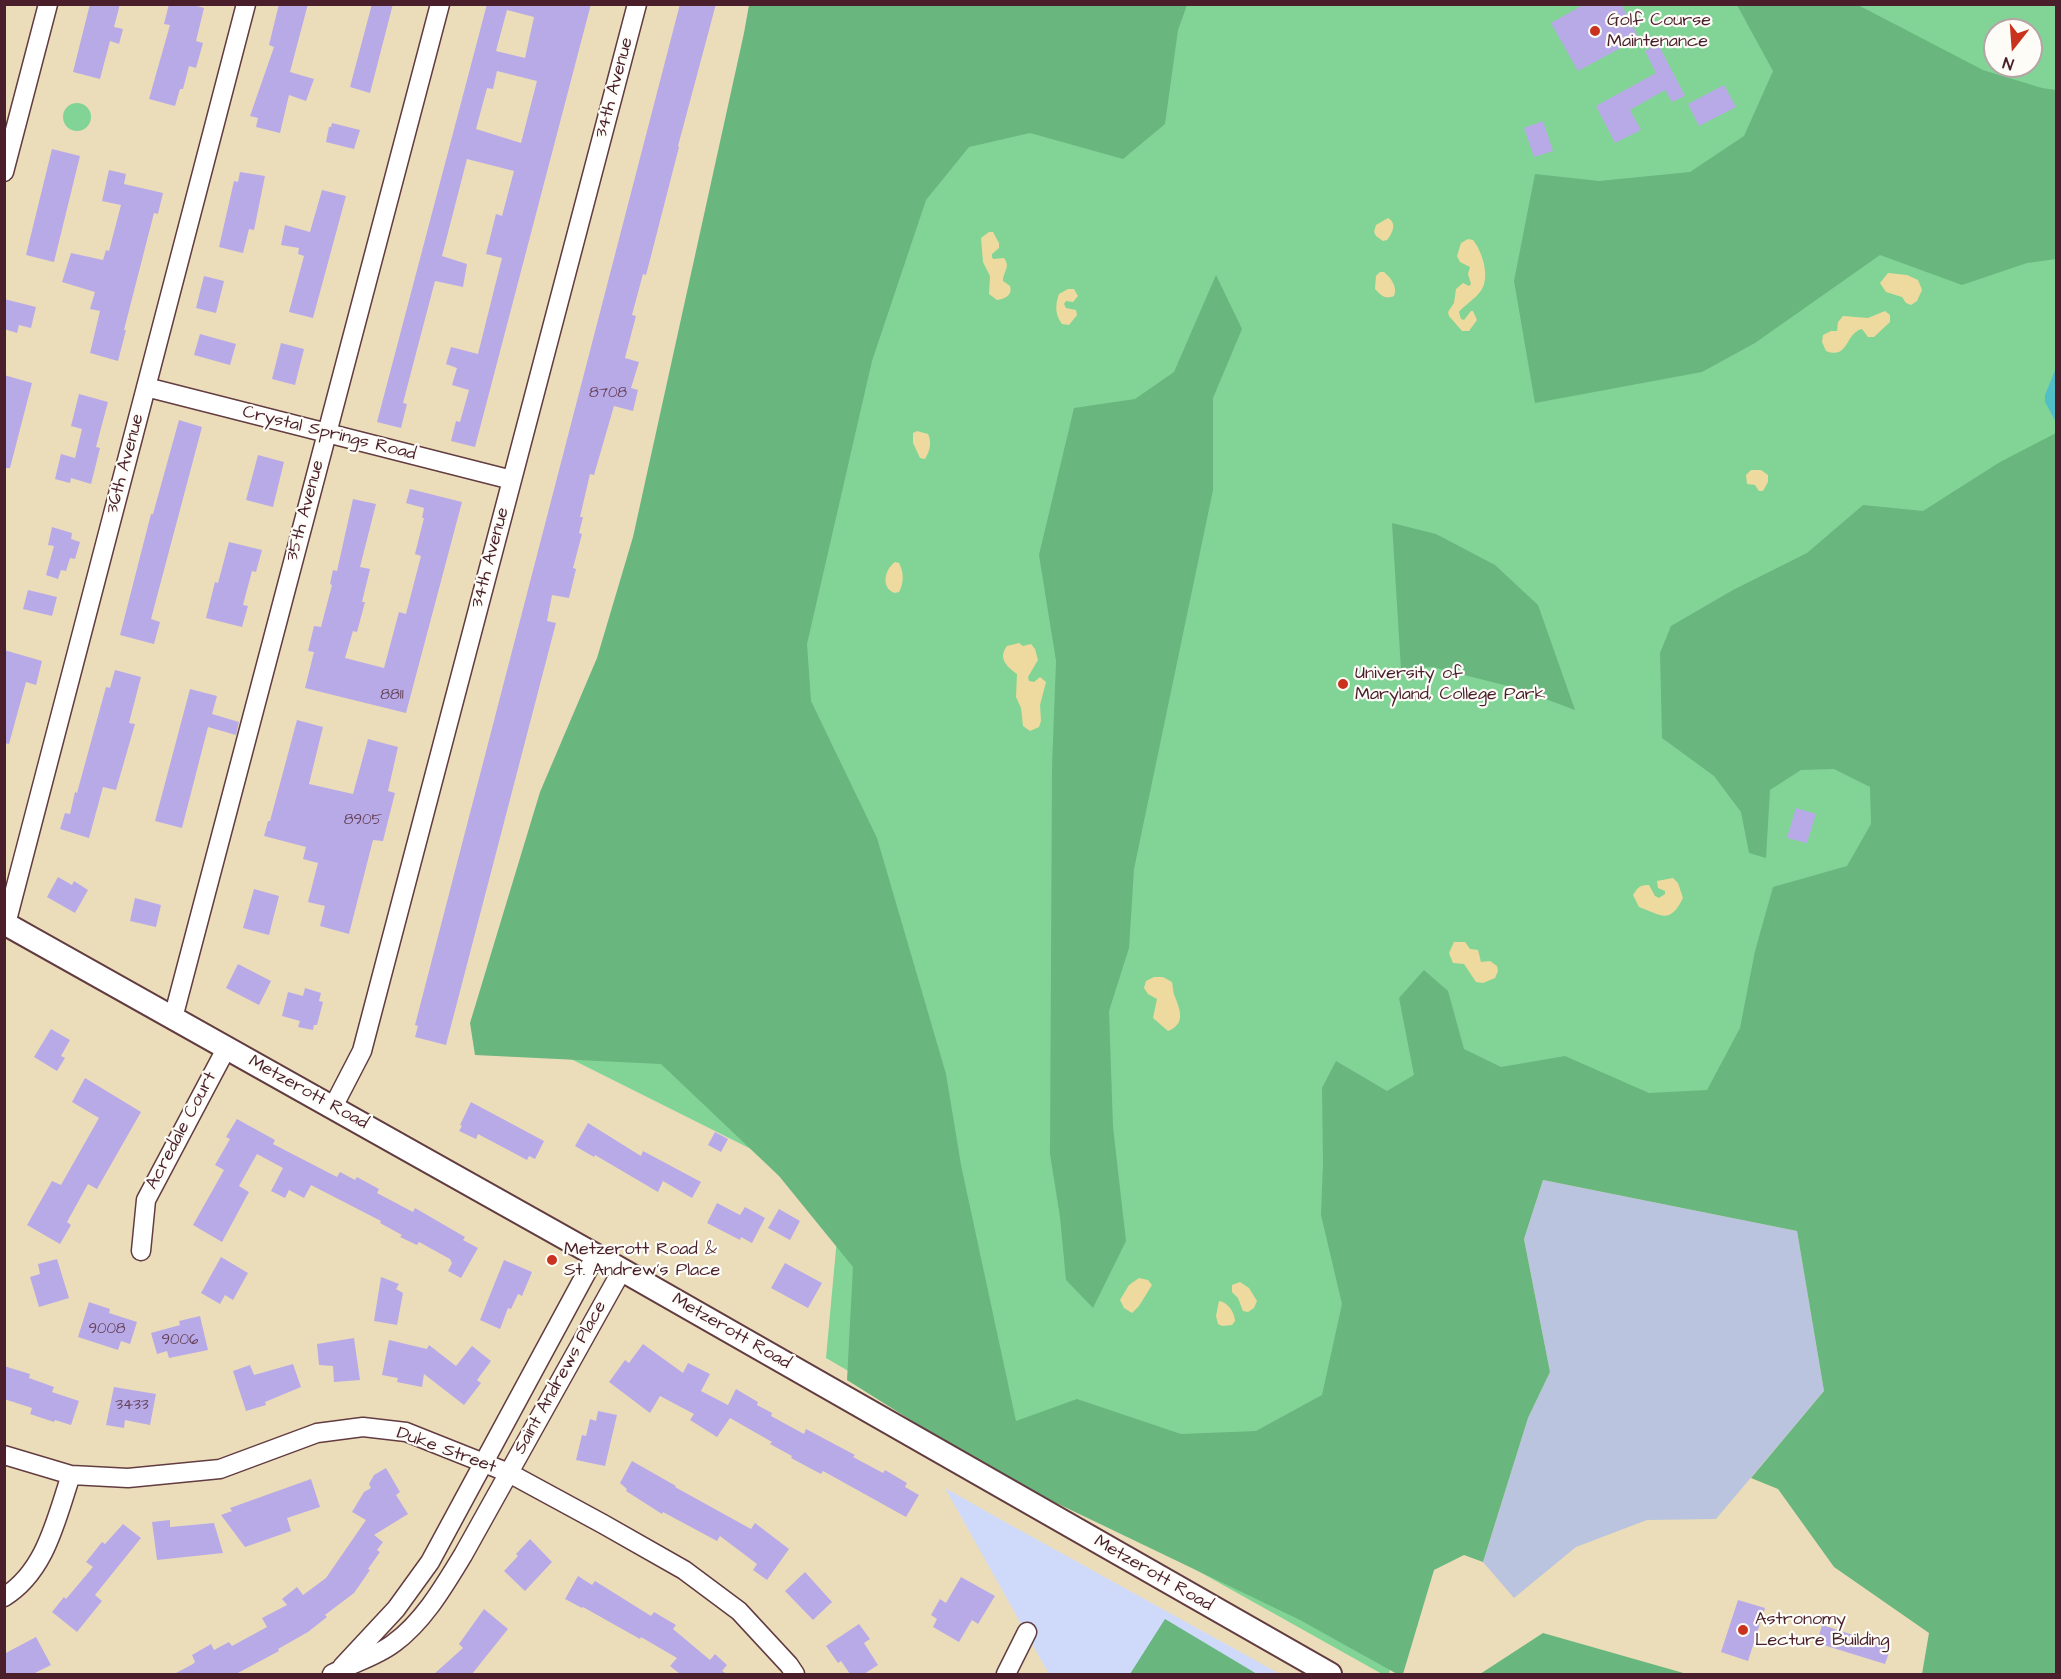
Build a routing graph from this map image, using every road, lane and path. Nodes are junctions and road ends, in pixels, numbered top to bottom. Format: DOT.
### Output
graph roads {
  1 [pos="48,4"];
  2 [pos="246,4"];
  3 [pos="440,4"];
  4 [pos="637,4"];
  5 [pos="4,172"];
  6 [pos="146,387"];
  7 [pos="327,433"];
  8 [pos="512,480"];
  9 [pos="5,924"];
  10 [pos="172,1018"];
  11 [pos="226,1048"];
  12 [pos="333,1107"];
  13 [pos="141,1251"];
  14 [pos="596,1255"];
  15 [pos="622,1270"];
  16 [pos="4,1455"];
  17 [pos="484,1462"];
  18 [pos="508,1473"];
  19 [pos="71,1476"];
  20 [pos="4,1597"];
  21 [pos="1027,1632"];
  22 [pos="335,1672"];
  23 [pos="795,1674"];
  24 [pos="1006,1674"];
  25 [pos="1330,1674"];
  1 -- 5 [label="street"];
  2 -- 6 [label="street, 36th Avenue"];
  3 -- 7 [label="street, 35th Avenue"];
  4 -- 8 [label="street, 34th Avenue"];
  6 -- 7 [label="street, Crystal Springs Road"];
  6 -- 9 [label="street, 36th Avenue"];
  7 -- 8 [label="street, Crystal Springs Road"];
  7 -- 10 [label="street, 35th Avenue"];
  8 -- 12 [label="street, 34th Avenue"];
  9 -- 10 [label="street, Metzerott Road"];
  10 -- 11 [label="street, Metzerott Road"];
  11 -- 12 [label="street, Metzerott Road"];
  11 -- 13 [label="street, Acredale Court"];
  12 -- 14 [label="street, Metzerott Road"];
  14 -- 15 [label="street, Metzerott Road"];
  14 -- 17 [label="street, Saint Andrews Place"];
  15 -- 18 [label="street, Saint Andrews Place"];
  15 -- 25 [label="street, Metzerott Road"];
  16 -- 19 [label="street, Duke Street"];
  17 -- 18 [label="street, Duke Street"];
  17 -- 19 [label="street, Duke Street"];
  17 -- 22 [label="street, Saint Andrews Place"];
  18 -- 22 [label="street, Saint Andrews Place"];
  18 -- 23 [label="street, Duke Street"];
  19 -- 20 [label="street"];
  21 -- 24 [label="street"];
}
